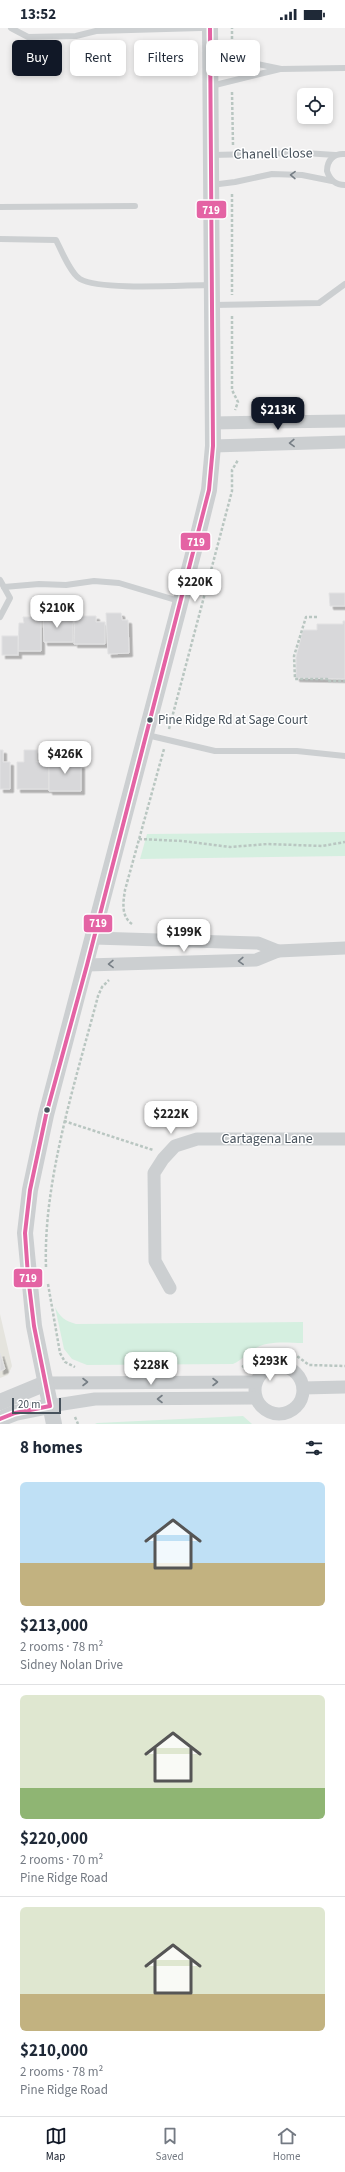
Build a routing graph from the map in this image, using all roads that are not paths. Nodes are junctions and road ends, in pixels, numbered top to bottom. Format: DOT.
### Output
graph roads {
  1 [pos="11,28"];
  2 [pos="201,28"];
  3 [pos="210,28"];
  4 [pos="210,40"];
  5 [pos="260,64"];
  6 [pos="345,68"];
  7 [pos="281,69"];
  8 [pos="211,76"];
  9 [pos="211,86"];
  10 [pos="345,154"];
  11 [pos="211,155"];
  12 [pos="335,155"];
  13 [pos="332,180"];
  14 [pos="345,184"];
  15 [pos="211,185"];
  16 [pos="135,206"];
  17 [pos="0,207"];
  18 [pos="0,239"];
  19 [pos="345,284"];
  20 [pos="212,285"];
  21 [pos="212,305"];
  22 [pos="345,421"];
  23 [pos="212,422"];
  24 [pos="345,442"];
  25 [pos="212,446"];
  26 [pos="0,580"];
  27 [pos="4,587"];
  28 [pos="180,601"];
  29 [pos="0,617"];
  30 [pos="146,735"];
  31 [pos="345,756"];
  32 [pos="94,938"];
  33 [pos="345,948"];
  34 [pos="278,951"];
  35 [pos="87,965"];
  36 [pos="345,1139"];
  37 [pos="170,1288"];
  38 [pos="256,1382"];
  39 [pos="46,1384"];
  40 [pos="345,1387"];
  41 [pos="303,1388"];
  42 [pos="255,1398"];
  43 [pos="0,1402"];
  44 [pos="50,1406"];
  45 [pos="0,1419"];
  46 [pos="276,1419"];
  47 [pos="54,1424"];
  1 -- 2 [label="lane"];
  3 -- 4 [label="street"];
  5 -- 7 [label="lane"];
  6 -- 7 [label="lane"];
  7 -- 9 [label="lane"];
  8 -- 9 [label="street"];
  9 -- 11 [label="street"];
  10 -- 12 [label="lane, Chanell Close"];
  11 -- 12 [label="lane, Chanell Close"];
  11 -- 15 [label="street"];
  12 -- 13 [label="lane"];
  13 -- 14 [label="lane, Chanell Close"];
  13 -- 15 [label="lane, Chanell Close, one-way"];
  15 -- 20 [label="street"];
  16 -- 17 [label="lane"];
  18 -- 20 [label="lane"];
  19 -- 21 [label="lane"];
  20 -- 21 [label="street"];
  21 -- 23 [label="street"];
  22 -- 23 [label="street"];
  23 -- 25 [label="street"];
  24 -- 25 [label="street, one-way"];
  25 -- 28 [label="street"];
  26 -- 27 [label="lane"];
  27 -- 28 [label="lane"];
  27 -- 29 [label="lane"];
  28 -- 30 [label="street"];
  30 -- 31 [label="lane"];
  30 -- 32 [label="street"];
  32 -- 34 [label="street"];
  32 -- 35 [label="street"];
  33 -- 34 [label="street"];
  34 -- 35 [label="street, one-way"];
  35 -- 39 [label="street"];
  36 -- 37 [label="street, Cartagena Lane"];
  39 -- 38 [label="street, one-way"];
  38 -- 41 [label="street"];
  38 -- 42 [label="street"];
  39 -- 43 [label="street"];
  39 -- 44 [label="street"];
  40 -- 41 [label="street"];
  41 -- 46 [label="street"];
  42 -- 44 [label="street, one-way"];
  42 -- 46 [label="street"];
  44 -- 45 [label="street"];
  44 -- 47 [label="street"];
}
